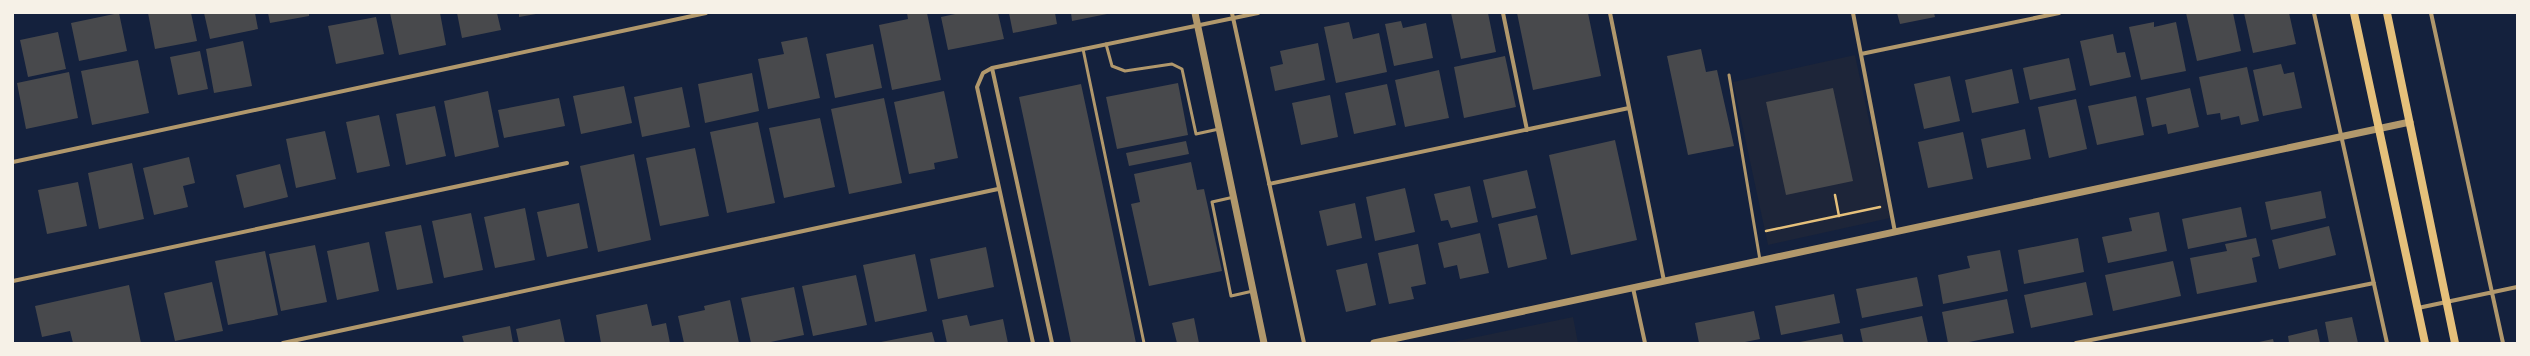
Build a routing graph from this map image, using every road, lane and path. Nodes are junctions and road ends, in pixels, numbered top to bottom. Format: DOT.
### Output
graph roads {
  1 [pos="706,13"];
  2 [pos="1195,13"];
  3 [pos="1232,13"];
  4 [pos="1258,13"];
  5 [pos="1503,13"];
  6 [pos="1610,13"];
  7 [pos="1853,13"];
  8 [pos="2059,13"];
  9 [pos="2314,13"];
  10 [pos="2354,13"];
  11 [pos="2386,13"];
  12 [pos="2432,13"];
  13 [pos="1233,18"];
  14 [pos="1197,25"];
  15 [pos="1106,44"];
  16 [pos="1083,49"];
  17 [pos="1862,54"];
  18 [pos="992,68"];
  19 [pos="1729,75"];
  20 [pos="1629,108"];
  21 [pos="2410,122"];
  22 [pos="1219,129"];
  23 [pos="2378,129"];
  24 [pos="1527,130"];
  25 [pos="2340,137"];
  26 [pos="13,162"];
  27 [pos="567,163"];
  28 [pos="1269,184"];
  29 [pos="998,189"];
  30 [pos="1836,195"];
  31 [pos="1234,197"];
  32 [pos="1890,204"];
  33 [pos="1840,216"];
  34 [pos="1895,232"];
  35 [pos="1756,233"];
  36 [pos="1760,261"];
  37 [pos="13,281"];
  38 [pos="1664,281"];
  39 [pos="2374,283"];
  40 [pos="2517,287"];
  41 [pos="1633,288"];
  42 [pos="1253,291"];
  43 [pos="2493,292"];
  44 [pos="2447,302"];
  45 [pos="2418,308"];
  46 [pos="284,343"];
  47 [pos="1033,343"];
  48 [pos="1052,343"];
  49 [pos="1144,343"];
  50 [pos="1264,343"];
  51 [pos="1304,343"];
  52 [pos="1374,343"];
  53 [pos="1645,343"];
  54 [pos="2076,343"];
  55 [pos="2387,343"];
  56 [pos="2425,343"];
  57 [pos="2455,343"];
  58 [pos="2503,343"];
  1 -- 26 [label="street"];
  2 -- 14 [label="street"];
  3 -- 13 [label="street"];
  4 -- 13 [label="street"];
  5 -- 24 [label="street"];
  6 -- 20 [label="street"];
  7 -- 17 [label="street"];
  8 -- 17 [label="street"];
  9 -- 25 [label="street"];
  10 -- 23 [label="main road"];
  11 -- 21 [label="main road"];
  12 -- 43 [label="street"];
  13 -- 14 [label="street"];
  13 -- 28 [label="street"];
  14 -- 15 [label="street"];
  14 -- 22 [label="street"];
  15 -- 16 [label="street"];
  15 -- 22 [label="lane"];
  16 -- 18 [label="street"];
  16 -- 49 [label="lane"];
  17 -- 32 [label="street"];
  18 -- 29 [label="street"];
  18 -- 48 [label="street"];
  19 -- 35 [label="lane"];
  20 -- 24 [label="street"];
  20 -- 38 [label="street"];
  21 -- 23 [label="street"];
  21 -- 44 [label="main road"];
  22 -- 31 [label="street"];
  23 -- 25 [label="street"];
  23 -- 45 [label="main road"];
  24 -- 28 [label="street"];
  25 -- 34 [label="street"];
  25 -- 39 [label="street"];
  27 -- 37 [label="street"];
  28 -- 51 [label="street"];
  29 -- 46 [label="street"];
  29 -- 47 [label="street"];
  30 -- 33 [label="path"];
  31 -- 42 [label="street"];
  31 -- 42 [label="lane"];
  32 -- 33 [label="path"];
  32 -- 34 [label="street"];
  33 -- 35 [label="path"];
  34 -- 36 [label="street"];
  35 -- 36 [label="lane"];
  36 -- 38 [label="street"];
  38 -- 41 [label="street"];
  39 -- 54 [label="street"];
  39 -- 55 [label="street"];
  40 -- 43 [label="street"];
  41 -- 52 [label="street"];
  41 -- 53 [label="street"];
  42 -- 50 [label="street"];
  43 -- 44 [label="street"];
  43 -- 58 [label="street"];
  44 -- 45 [label="street"];
  44 -- 57 [label="main road"];
  45 -- 56 [label="main road"];
}
